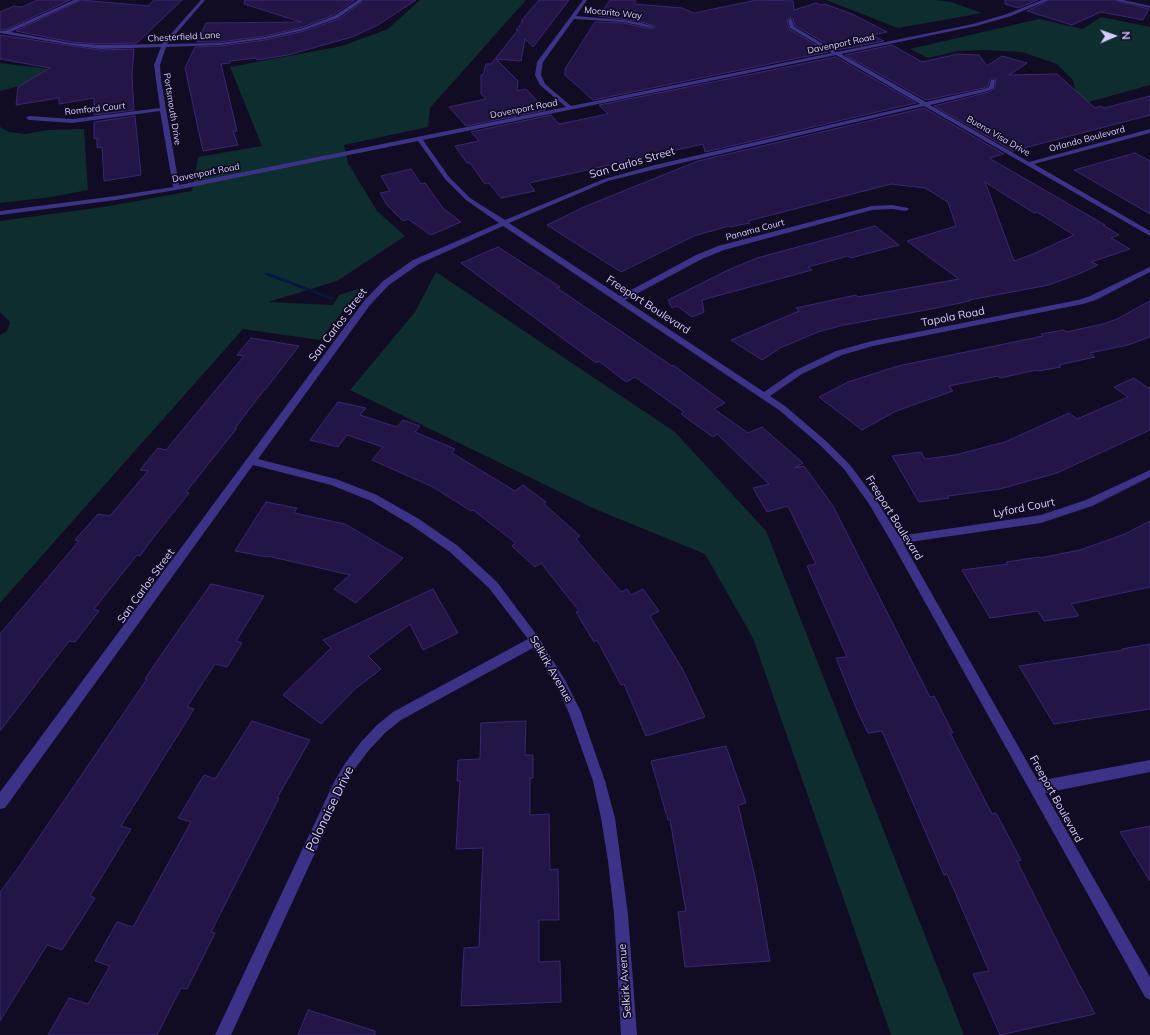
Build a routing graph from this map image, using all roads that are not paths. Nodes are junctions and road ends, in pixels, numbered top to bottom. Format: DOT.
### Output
graph roads {
  1 [pos="78,0"];
  2 [pos="203,0"];
  3 [pos="361,0"];
  4 [pos="585,0"];
  5 [pos="1046,0"];
  6 [pos="1117,0"];
  7 [pos="1150,7"];
  8 [pos="572,17"];
  9 [pos="790,20"];
  10 [pos="652,27"];
  11 [pos="0,32"];
  12 [pos="6,33"];
  13 [pos="164,46"];
  14 [pos="837,54"];
  15 [pos="993,81"];
  16 [pos="924,104"];
  17 [pos="570,108"];
  18 [pos="164,109"];
  19 [pos="29,118"];
  20 [pos="1150,131"];
  21 [pos="1139,134"];
  22 [pos="420,139"];
  23 [pos="1150,140"];
  24 [pos="1028,164"];
  25 [pos="176,188"];
  26 [pos="906,209"];
  27 [pos="0,213"];
  28 [pos="502,223"];
  29 [pos="1150,234"];
  30 [pos="1150,269"];
  31 [pos="618,300"];
  32 [pos="764,396"];
  33 [pos="252,461"];
  34 [pos="1150,473"];
  35 [pos="896,540"];
  36 [pos="535,641"];
  37 [pos="1150,766"];
  38 [pos="1036,788"];
  39 [pos="0,803"];
  40 [pos="1150,992"];
  41 [pos="223,1035"];
  42 [pos="629,1035"];
  1 -- 12 [label="street"];
  2 -- 13 [label="street, Portsmouth Drive"];
  3 -- 13 [label="street, Chesterfield Lane"];
  4 -- 8 [label="street"];
  5 -- 14 [label="street, Davenport Road"];
  6 -- 7 [label="street"];
  8 -- 10 [label="street, Mocorito Way"];
  8 -- 17 [label="street"];
  9 -- 14 [label="street, Buena Visa Drive"];
  11 -- 12 [label="street, Chesterfield Lane"];
  12 -- 13 [label="street, Chesterfield Lane"];
  13 -- 18 [label="street, Portsmouth Drive"];
  14 -- 16 [label="street, Buena Visa Drive"];
  14 -- 17 [label="street, Davenport Road"];
  15 -- 16 [label="street, San Carlos Street"];
  16 -- 24 [label="street, Buena Visa Drive"];
  16 -- 28 [label="street, San Carlos Street"];
  17 -- 22 [label="street, Davenport Road"];
  18 -- 19 [label="street, Romford Court"];
  18 -- 25 [label="street, Portsmouth Drive"];
  20 -- 21 [label="street, Orlando Boulevard"];
  21 -- 23 [label="street"];
  21 -- 24 [label="street, Orlando Boulevard"];
  22 -- 25 [label="street, Davenport Road"];
  22 -- 28 [label="street, Freeport Boulevard"];
  24 -- 29 [label="street, Buena Visa Drive"];
  25 -- 27 [label="street, Davenport Road"];
  26 -- 31 [label="street, Panama Court"];
  28 -- 31 [label="street, Freeport Boulevard"];
  28 -- 33 [label="street, San Carlos Street"];
  30 -- 32 [label="street, Tapola Road"];
  31 -- 32 [label="street, Freeport Boulevard"];
  32 -- 35 [label="street, Freeport Boulevard"];
  33 -- 36 [label="street, Selkirk Avenue"];
  33 -- 39 [label="street, San Carlos Street"];
  34 -- 35 [label="street, Lyford Court"];
  35 -- 38 [label="street, Freeport Boulevard"];
  36 -- 41 [label="street, Polonaise Drive"];
  36 -- 42 [label="street, Selkirk Avenue"];
  37 -- 38 [label="street"];
  38 -- 40 [label="street, Freeport Boulevard"];
}
